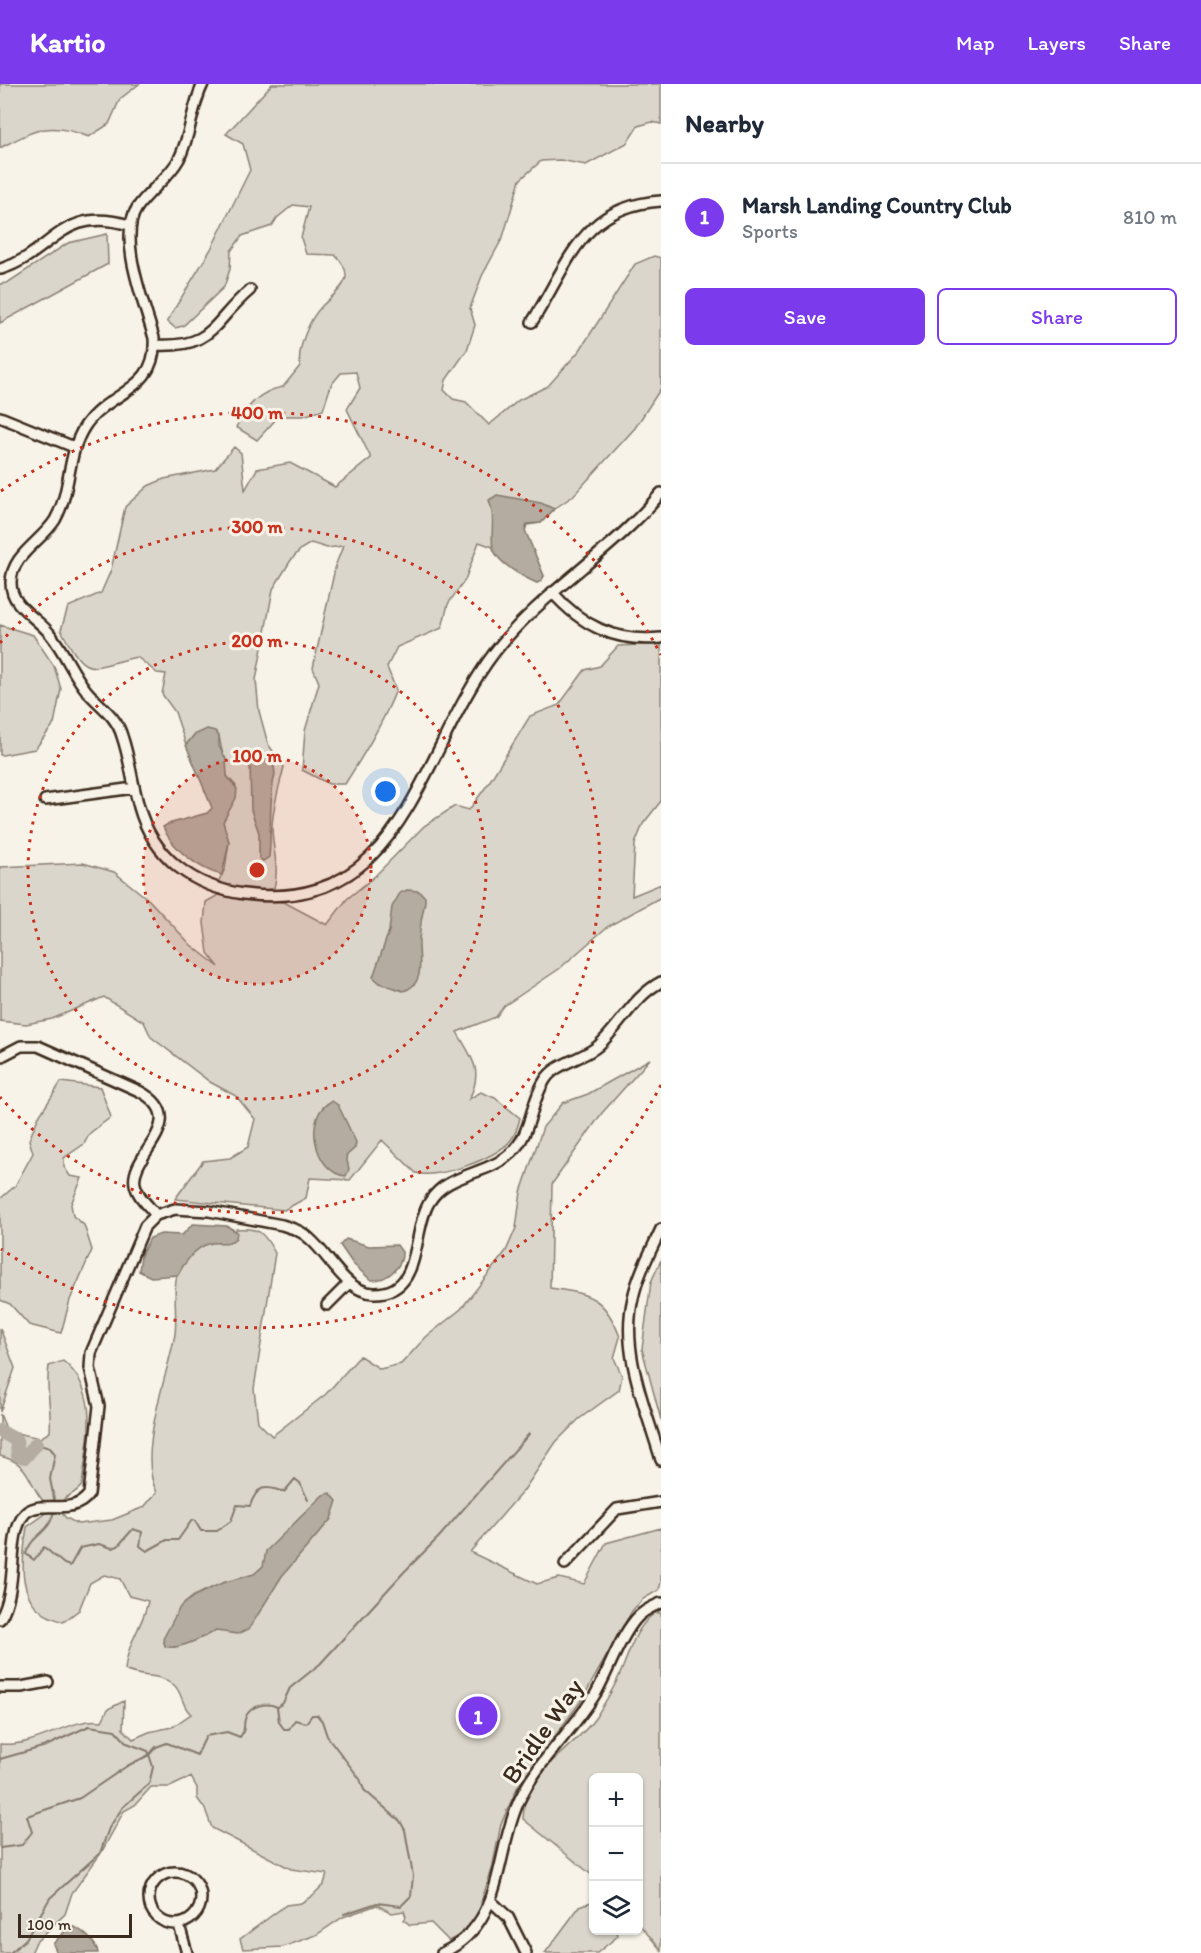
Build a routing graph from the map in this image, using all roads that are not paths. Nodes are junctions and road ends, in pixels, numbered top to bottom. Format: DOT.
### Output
graph roads {
  1 [pos="202,84"];
  2 [pos="661,201"];
  3 [pos="129,225"];
  4 [pos="1,269"];
  5 [pos="250,290"];
  6 [pos="532,322"];
  7 [pos="154,345"];
  8 [pos="0,417"];
  9 [pos="74,447"];
  10 [pos="661,493"];
  11 [pos="552,592"];
  12 [pos="661,638"];
  13 [pos="134,788"];
  14 [pos="45,800"];
  15 [pos="661,982"];
  16 [pos="0,1057"];
  17 [pos="156,1215"];
  18 [pos="661,1229"];
  19 [pos="350,1283"];
  20 [pos="327,1305"];
  21 [pos="661,1460"];
  22 [pos="661,1502"];
  23 [pos="565,1564"];
  24 [pos="661,1604"];
  25 [pos="0,1619"];
  26 [pos="48,1682"];
  27 [pos="0,1687"];
  28 [pos="491,1901"];
  29 [pos="179,1925"];
  30 [pos="187,1953"];
  31 [pos="441,1953"];
  32 [pos="526,1953"];
  1 -- 3 [label="street"];
  2 -- 6 [label="street"];
  3 -- 4 [label="street"];
  3 -- 7 [label="street"];
  5 -- 7 [label="street"];
  7 -- 9 [label="street"];
  8 -- 9 [label="street"];
  9 -- 13 [label="street"];
  10 -- 11 [label="street"];
  11 -- 12 [label="street"];
  11 -- 13 [label="street"];
  13 -- 14 [label="street"];
  15 -- 19 [label="street"];
  16 -- 17 [label="street"];
  17 -- 19 [label="street"];
  17 -- 25 [label="street"];
  18 -- 21 [label="street"];
  19 -- 20 [label="street"];
  22 -- 23 [label="street"];
  24 -- 28 [label="street, Bridle Way"];
  26 -- 27 [label="street"];
  28 -- 31 [label="street, Bridle Way"];
  28 -- 32 [label="street"];
  29 -- 29 [label="street"];
  29 -- 30 [label="street"];
}
